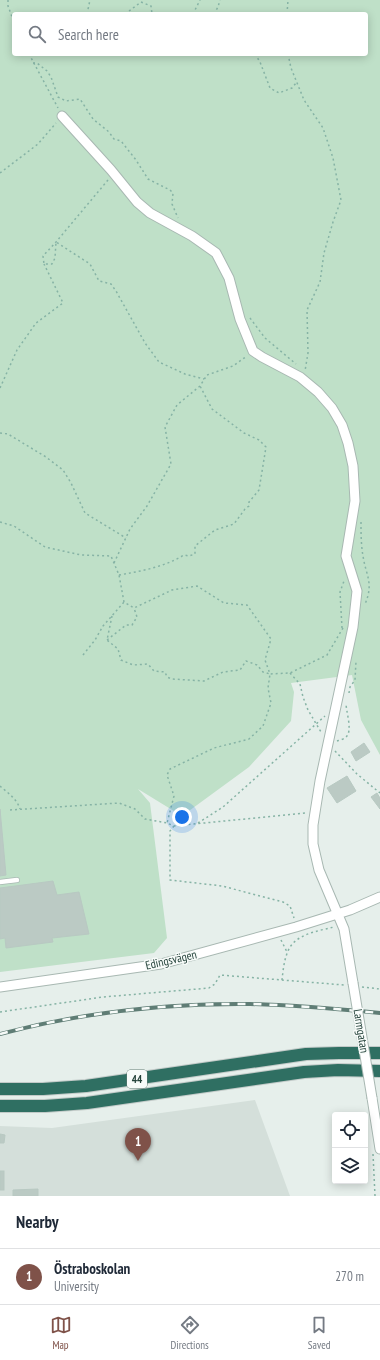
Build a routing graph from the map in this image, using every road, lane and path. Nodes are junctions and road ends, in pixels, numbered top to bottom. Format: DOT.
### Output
graph roads {
  1 [pos="8,0"];
  2 [pos="90,0"];
  3 [pos="200,0"];
  4 [pos="220,0"];
  5 [pos="288,0"];
  6 [pos="87,12"];
  7 [pos="128,12"];
  8 [pos="152,12"];
  9 [pos="194,12"];
  10 [pos="215,12"];
  11 [pos="287,12"];
  12 [pos="12,17"];
  13 [pos="30,56"];
  14 [pos="256,56"];
  15 [pos="297,82"];
  16 [pos="62,116"];
  17 [pos="114,173"];
  18 [pos="0,174"];
  19 [pos="56,242"];
  20 [pos="44,264"];
  21 [pos="253,351"];
  22 [pos="204,379"];
  23 [pos="200,386"];
  24 [pos="0,388"];
  25 [pos="0,432"];
  26 [pos="0,522"];
  27 [pos="126,538"];
  28 [pos="114,563"];
  29 [pos="349,568"];
  30 [pos="119,575"];
  31 [pos="124,602"];
  32 [pos="134,608"];
  33 [pos="112,616"];
  34 [pos="346,624"];
  35 [pos="343,629"];
  36 [pos="107,640"];
  37 [pos="83,655"];
  38 [pos="290,673"];
  39 [pos="270,674"];
  40 [pos="336,706"];
  41 [pos="316,724"];
  42 [pos="329,744"];
  43 [pos="0,786"];
  44 [pos="380,793"];
  45 [pos="20,809"];
  46 [pos="10,810"];
  47 [pos="315,812"];
  48 [pos="167,823"];
  49 [pos="196,824"];
  50 [pos="174,826"];
  51 [pos="17,880"];
  52 [pos="0,882"];
  53 [pos="380,897"];
  54 [pos="339,913"];
  55 [pos="334,926"];
  56 [pos="296,927"];
  57 [pos="278,932"];
  58 [pos="287,952"];
  59 [pos="282,980"];
  60 [pos="354,985"];
  61 [pos="0,987"];
  62 [pos="380,990"];
  63 [pos="0,1012"];
  64 [pos="380,1053"];
  65 [pos="380,1070"];
  66 [pos="0,1089"];
  67 [pos="0,1106"];
  68 [pos="380,1149"];
  1 -- 12 [label="path"];
  2 -- 6 [label="path"];
  3 -- 9 [label="path"];
  4 -- 10 [label="path"];
  5 -- 11 [label="path"];
  7 -- 8 [label="path"];
  13 -- 16 [label="path"];
  14 -- 15 [label="path"];
  16 -- 17 [label="street"];
  16 -- 18 [label="path"];
  17 -- 19 [label="path"];
  17 -- 21 [label="street"];
  19 -- 20 [label="path"];
  19 -- 20 [label="path"];
  19 -- 22 [label="path"];
  20 -- 24 [label="path"];
  21 -- 22 [label="path"];
  21 -- 29 [label="street, Larmgatan"];
  22 -- 23 [label="path"];
  23 -- 27 [label="path"];
  23 -- 30 [label="path"];
  25 -- 27 [label="path"];
  26 -- 28 [label="path"];
  27 -- 28 [label="path"];
  28 -- 30 [label="path"];
  29 -- 35 [label="path"];
  29 -- 40 [label="street, Larmgatan"];
  30 -- 31 [label="path"];
  31 -- 32 [label="path"];
  31 -- 33 [label="path"];
  32 -- 36 [label="path"];
  32 -- 39 [label="path"];
  33 -- 36 [label="path"];
  33 -- 37 [label="path"];
  34 -- 35 [label="path"];
  35 -- 38 [label="path"];
  36 -- 39 [label="path"];
  38 -- 39 [label="path"];
  38 -- 41 [label="path"];
  39 -- 48 [label="path"];
  40 -- 41 [label="path"];
  40 -- 42 [label="street, Larmgatan"];
  41 -- 42 [label="path"];
  41 -- 49 [label="path"];
  42 -- 44 [label="path"];
  42 -- 47 [label="street, Larmgatan"];
  43 -- 45 [label="path"];
  45 -- 46 [label="path"];
  45 -- 48 [label="path"];
  47 -- 49 [label="path"];
  47 -- 54 [label="street, Larmgatan"];
  48 -- 50 [label="path"];
  49 -- 50 [label="path"];
  50 -- 56 [label="path"];
  51 -- 52 [label="lane"];
  53 -- 54 [label="street, Edingsvägen"];
  54 -- 56 [label="street, Edingsvägen"];
  54 -- 60 [label="street, Larmgatan"];
  55 -- 58 [label="path"];
  56 -- 57 [label="street, Edingsvägen"];
  57 -- 58 [label="path"];
  57 -- 61 [label="street, Edingsvägen"];
  58 -- 59 [label="path"];
  59 -- 60 [label="path"];
  59 -- 63 [label="path"];
  60 -- 62 [label="path"];
  60 -- 68 [label="street, Larmgatan, bridge"];
  64 -- 66 [label="highway, 44"];
  65 -- 67 [label="highway, 44"];
}
